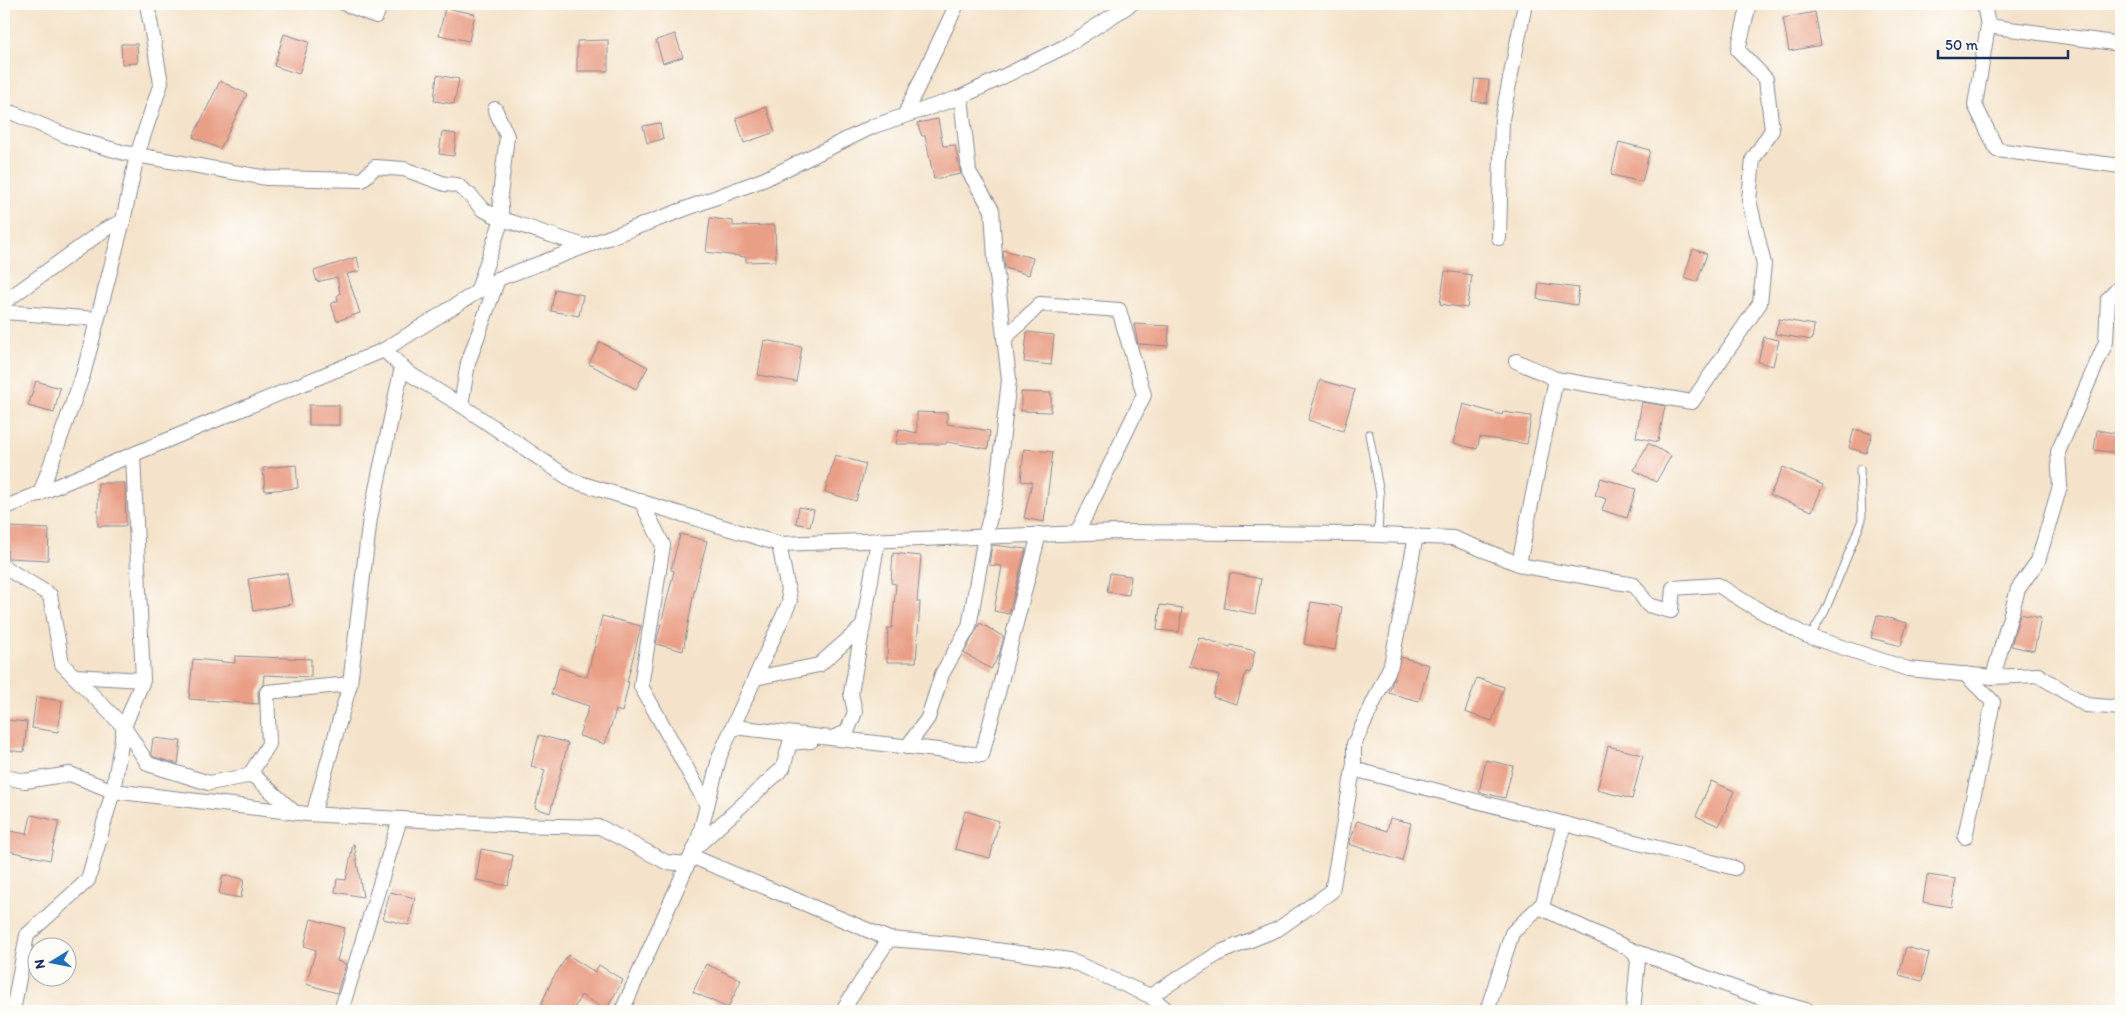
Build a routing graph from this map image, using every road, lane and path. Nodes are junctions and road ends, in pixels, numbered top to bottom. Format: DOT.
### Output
graph roads {
  1 [pos="147,4"];
  2 [pos="345,4"];
  3 [pos="381,4"];
  4 [pos="957,4"];
  5 [pos="1131,4"];
  6 [pos="1525,4"];
  7 [pos="1749,4"];
  8 [pos="1984,4"];
  9 [pos="1988,26"];
  10 [pos="2121,44"];
  11 [pos="962,97"];
  12 [pos="495,109"];
  13 [pos="4,112"];
  14 [pos="904,116"];
  15 [pos="136,155"];
  16 [pos="2121,166"];
  17 [pos="502,219"];
  18 [pos="123,221"];
  19 [pos="1499,238"];
  20 [pos="584,246"];
  21 [pos="498,279"];
  22 [pos="2121,286"];
  23 [pos="477,292"];
  24 [pos="4,302"];
  25 [pos="4,312"];
  26 [pos="97,319"];
  27 [pos="1005,338"];
  28 [pos="384,350"];
  29 [pos="1516,361"];
  30 [pos="402,367"];
  31 [pos="1556,379"];
  32 [pos="461,405"];
  33 [pos="1369,434"];
  34 [pos="133,455"];
  35 [pos="1860,468"];
  36 [pos="40,494"];
  37 [pos="641,501"];
  38 [pos="4,508"];
  39 [pos="1077,533"];
  40 [pos="1039,534"];
  41 [pos="1378,535"];
  42 [pos="984,536"];
  43 [pos="1416,536"];
  44 [pos="878,540"];
  45 [pos="779,544"];
  46 [pos="1518,564"];
  47 [pos="4,567"];
  48 [pos="863,626"];
  49 [pos="1810,637"];
  50 [pos="1965,674"];
  51 [pos="74,676"];
  52 [pos="1993,677"];
  53 [pos="755,678"];
  54 [pos="143,680"];
  55 [pos="350,684"];
  56 [pos="2121,708"];
  57 [pos="733,726"];
  58 [pos="124,727"];
  59 [pos="833,738"];
  60 [pos="907,747"];
  61 [pos="1353,769"];
  62 [pos="249,776"];
  63 [pos="4,777"];
  64 [pos="113,791"];
  65 [pos="707,805"];
  66 [pos="315,808"];
  67 [pos="294,812"];
  68 [pos="400,819"];
  69 [pos="1564,824"];
  70 [pos="1965,837"];
  71 [pos="691,856"];
  72 [pos="1736,868"];
  73 [pos="1538,907"];
  74 [pos="889,938"];
  75 [pos="1632,950"];
  76 [pos="10,992"];
  77 [pos="1150,996"];
  78 [pos="13,1011"];
  79 [pos="341,1011"];
  80 [pos="622,1011"];
  81 [pos="842,1011"];
  82 [pos="1168,1011"];
  83 [pos="1487,1011"];
  84 [pos="1633,1011"];
  85 [pos="1809,1011"];
  1 -- 15 [label="street"];
  2 -- 3 [label="street"];
  4 -- 14 [label="street"];
  5 -- 11 [label="street"];
  6 -- 19 [label="street"];
  7 -- 31 [label="street"];
  8 -- 9 [label="street"];
  9 -- 10 [label="street"];
  9 -- 16 [label="street"];
  11 -- 14 [label="street"];
  11 -- 27 [label="street"];
  12 -- 17 [label="street"];
  13 -- 15 [label="street"];
  14 -- 20 [label="street"];
  15 -- 17 [label="street"];
  15 -- 18 [label="street"];
  17 -- 20 [label="street"];
  17 -- 23 [label="street"];
  18 -- 24 [label="street"];
  18 -- 26 [label="street"];
  20 -- 21 [label="street"];
  21 -- 23 [label="street"];
  21 -- 32 [label="street"];
  22 -- 52 [label="street"];
  23 -- 28 [label="street"];
  25 -- 26 [label="street"];
  26 -- 36 [label="street"];
  27 -- 39 [label="street"];
  27 -- 42 [label="street"];
  28 -- 30 [label="street"];
  28 -- 34 [label="street"];
  29 -- 31 [label="street"];
  30 -- 32 [label="street"];
  30 -- 55 [label="street"];
  31 -- 46 [label="street"];
  32 -- 37 [label="street"];
  33 -- 41 [label="lane"];
  34 -- 36 [label="street"];
  34 -- 54 [label="street"];
  35 -- 49 [label="lane"];
  36 -- 38 [label="street"];
  37 -- 45 [label="street"];
  37 -- 65 [label="street"];
  39 -- 40 [label="street"];
  39 -- 41 [label="street"];
  40 -- 42 [label="street"];
  40 -- 60 [label="street"];
  41 -- 43 [label="street"];
  42 -- 44 [label="street"];
  42 -- 60 [label="street"];
  43 -- 46 [label="street"];
  43 -- 61 [label="street"];
  44 -- 45 [label="street"];
  44 -- 48 [label="street"];
  45 -- 53 [label="street"];
  46 -- 49 [label="street"];
  47 -- 51 [label="street"];
  48 -- 53 [label="street"];
  48 -- 59 [label="street"];
  49 -- 50 [label="street"];
  50 -- 52 [label="street"];
  50 -- 70 [label="street"];
  51 -- 54 [label="street"];
  51 -- 58 [label="street"];
  52 -- 56 [label="street"];
  53 -- 57 [label="street"];
  54 -- 58 [label="street"];
  55 -- 62 [label="street"];
  55 -- 66 [label="street"];
  57 -- 59 [label="street"];
  57 -- 65 [label="street"];
  58 -- 62 [label="street"];
  58 -- 64 [label="street"];
  59 -- 60 [label="street"];
  59 -- 71 [label="street"];
  61 -- 69 [label="street"];
  61 -- 77 [label="street"];
  62 -- 67 [label="street"];
  63 -- 64 [label="street"];
  64 -- 67 [label="street"];
  64 -- 76 [label="street"];
  65 -- 71 [label="street"];
  67 -- 68 [label="street"];
  68 -- 71 [label="street"];
  68 -- 79 [label="street"];
  69 -- 72 [label="street"];
  69 -- 73 [label="street"];
  71 -- 74 [label="street"];
  71 -- 80 [label="street"];
  73 -- 75 [label="street"];
  73 -- 83 [label="street"];
  74 -- 77 [label="street"];
  74 -- 81 [label="street"];
  75 -- 84 [label="street"];
  75 -- 85 [label="street"];
  76 -- 78 [label="street"];
  77 -- 82 [label="street"];
}
